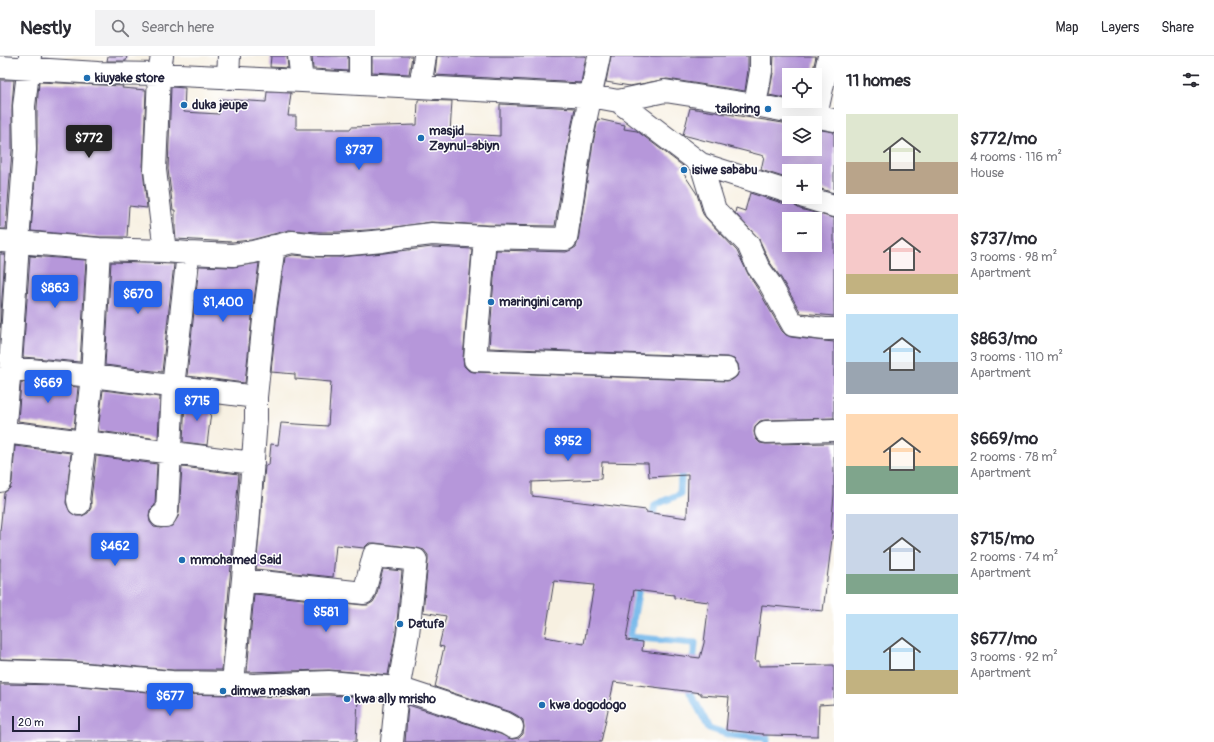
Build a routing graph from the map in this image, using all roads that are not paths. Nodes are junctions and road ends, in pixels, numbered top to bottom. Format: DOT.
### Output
graph roads {
  1 [pos="229,56"];
  2 [pos="299,56"];
  3 [pos="360,56"];
  4 [pos="425,56"];
  5 [pos="599,56"];
  6 [pos="761,56"];
  7 [pos="828,56"];
  8 [pos="29,63"];
  9 [pos="99,64"];
  10 [pos="161,65"];
  11 [pos="0,67"];
  12 [pos="228,78"];
  13 [pos="302,80"];
  14 [pos="360,84"];
  15 [pos="420,86"];
  16 [pos="591,96"];
  17 [pos="618,101"];
  18 [pos="755,105"];
  19 [pos="825,118"];
  20 [pos="701,164"];
  21 [pos="782,190"];
  22 [pos="822,202"];
  23 [pos="834,206"];
  24 [pos="485,237"];
  25 [pos="9,242"];
  26 [pos="274,246"];
  27 [pos="99,249"];
  28 [pos="165,251"];
  29 [pos="188,253"];
  30 [pos="834,329"];
  31 [pos="10,368"];
  32 [pos="727,369"];
  33 [pos="92,376"];
  34 [pos="173,387"];
  35 [pos="256,397"];
  36 [pos="834,430"];
  37 [pos="766,432"];
  38 [pos="2,440"];
  39 [pos="85,441"];
  40 [pos="170,453"];
  41 [pos="252,463"];
  42 [pos="0,481"];
  43 [pos="79,504"];
  44 [pos="161,516"];
  45 [pos="243,580"];
  46 [pos="0,671"];
  47 [pos="233,683"];
  48 [pos="398,688"];
  49 [pos="512,727"];
  50 [pos="392,742"];
  1 -- 12 [label="street"];
  2 -- 13 [label="street"];
  3 -- 14 [label="street"];
  4 -- 15 [label="street"];
  5 -- 16 [label="street"];
  6 -- 18 [label="street"];
  7 -- 19 [label="street"];
  8 -- 9 [label="street"];
  8 -- 11 [label="street"];
  8 -- 25 [label="street"];
  9 -- 10 [label="street"];
  10 -- 12 [label="street"];
  10 -- 28 [label="street"];
  12 -- 13 [label="street"];
  13 -- 14 [label="street"];
  14 -- 15 [label="street"];
  15 -- 16 [label="street"];
  16 -- 17 [label="street"];
  16 -- 24 [label="street"];
  17 -- 18 [label="street"];
  17 -- 20 [label="street"];
  18 -- 19 [label="street"];
  20 -- 21 [label="street"];
  20 -- 30 [label="street"];
  22 -- 23 [label="street"];
  24 -- 26 [label="street"];
  24 -- 32 [label="street"];
  25 -- 27 [label="street"];
  25 -- 31 [label="street"];
  26 -- 29 [label="street"];
  26 -- 35 [label="street"];
  27 -- 28 [label="street"];
  27 -- 33 [label="street"];
  28 -- 29 [label="street"];
  29 -- 34 [label="street"];
  31 -- 33 [label="street"];
  31 -- 38 [label="street"];
  33 -- 34 [label="street"];
  33 -- 39 [label="street"];
  34 -- 35 [label="street"];
  34 -- 40 [label="street"];
  35 -- 41 [label="street"];
  36 -- 37 [label="street"];
  38 -- 39 [label="street"];
  38 -- 42 [label="street"];
  39 -- 40 [label="street"];
  39 -- 43 [label="street"];
  40 -- 41 [label="street"];
  40 -- 44 [label="street"];
  41 -- 45 [label="street"];
  45 -- 47 [label="street"];
  45 -- 48 [label="street"];
  46 -- 47 [label="street"];
  47 -- 48 [label="street"];
  48 -- 49 [label="street"];
  48 -- 50 [label="street"];
}
